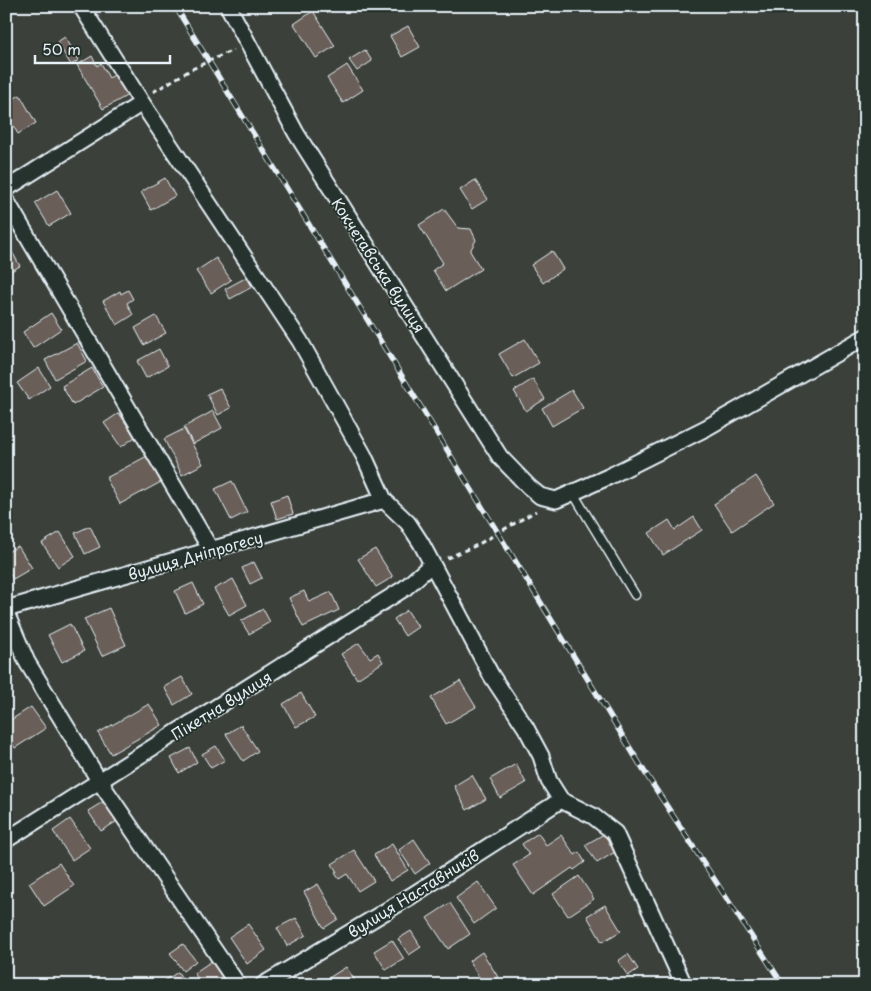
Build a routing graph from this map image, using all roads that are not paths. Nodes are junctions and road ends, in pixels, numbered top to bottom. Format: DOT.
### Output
graph roads {
  1 [pos="81,6"];
  2 [pos="228,6"];
  3 [pos="142,103"];
  4 [pos="6,190"];
  5 [pos="6,200"];
  6 [pos="865,337"];
  7 [pos="573,493"];
  8 [pos="384,500"];
  9 [pos="211,550"];
  10 [pos="432,564"];
  11 [pos="635,595"];
  12 [pos="6,609"];
  13 [pos="6,613"];
  14 [pos="100,782"];
  15 [pos="561,800"];
  16 [pos="6,840"];
  17 [pos="682,984"];
  18 [pos="238,985"];
  19 [pos="263,985"];
  1 -- 3 [label="street"];
  2 -- 7 [label="street, Кокчетавська вулиця"];
  3 -- 4 [label="street"];
  3 -- 8 [label="street"];
  5 -- 9 [label="street"];
  6 -- 7 [label="street"];
  7 -- 11 [label="lane"];
  8 -- 9 [label="street, вулиця Дніпрогесу"];
  8 -- 10 [label="street"];
  9 -- 12 [label="street, вулиця Дніпрогесу"];
  10 -- 14 [label="street, Пікетна вулиця"];
  10 -- 15 [label="street"];
  13 -- 14 [label="street"];
  14 -- 16 [label="street, Пікетна вулиця"];
  14 -- 18 [label="street"];
  15 -- 17 [label="street"];
  15 -- 19 [label="street, вулиця Наставників"];
}
